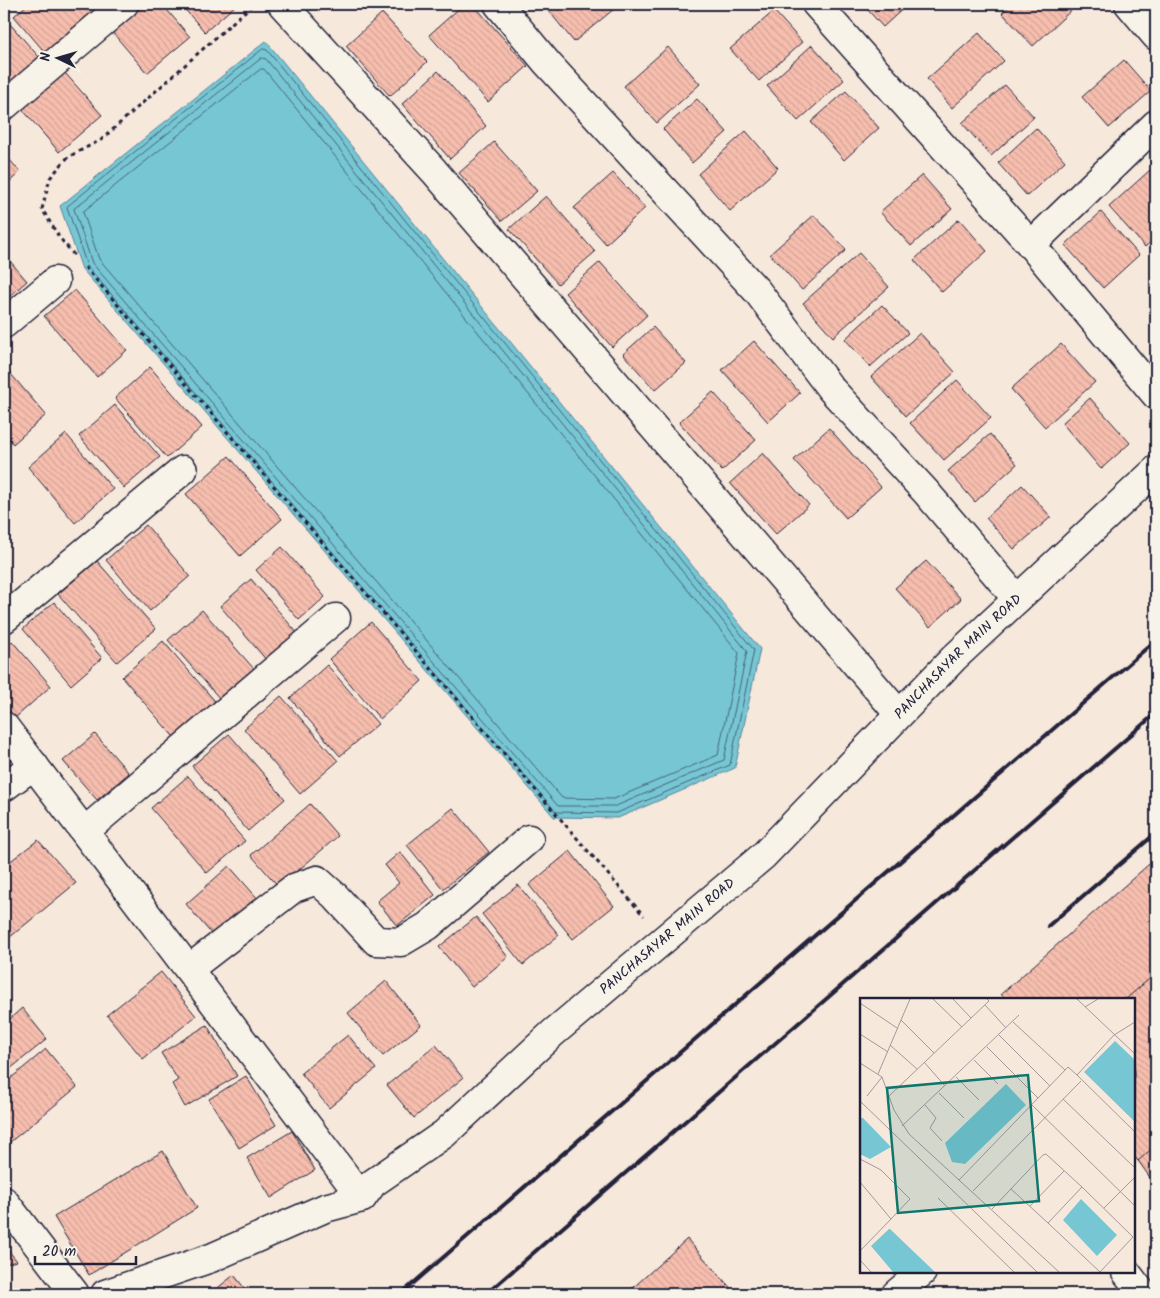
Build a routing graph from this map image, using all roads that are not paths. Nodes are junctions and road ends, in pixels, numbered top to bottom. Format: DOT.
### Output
graph roads {
  1 [pos="124,4"];
  2 [pos="282,4"];
  3 [pos="498,4"];
  4 [pos="816,4"];
  5 [pos="1130,4"];
  6 [pos="1156,36"];
  7 [pos="4,106"];
  8 [pos="1156,124"];
  9 [pos="1031,245"];
  10 [pos="55,281"];
  11 [pos="4,324"];
  12 [pos="1156,395"];
  13 [pos="183,470"];
  14 [pos="1156,470"];
  15 [pos="1017,599"];
  16 [pos="336,618"];
  17 [pos="4,619"];
  18 [pos="898,713"];
  19 [pos="4,726"];
  20 [pos="34,765"];
  21 [pos="4,788"];
  22 [pos="85,831"];
  23 [pos="529,839"];
  24 [pos="189,969"];
  25 [pos="362,1198"];
  26 [pos="4,1201"];
  27 [pos="921,1273"];
  28 [pos="1127,1273"];
  29 [pos="76,1294"];
  30 [pos="105,1294"];
  31 [pos="896,1294"];
  32 [pos="1143,1294"];
  1 -- 7 [label="street"];
  2 -- 18 [label="street"];
  3 -- 15 [label="street"];
  4 -- 9 [label="street"];
  5 -- 6 [label="street"];
  8 -- 9 [label="street"];
  9 -- 12 [label="street"];
  10 -- 11 [label="street"];
  13 -- 17 [label="street"];
  14 -- 15 [label="street, PANCHASAYAR MAIN ROAD"];
  15 -- 18 [label="street, PANCHASAYAR MAIN ROAD"];
  16 -- 22 [label="street"];
  18 -- 25 [label="street, PANCHASAYAR MAIN ROAD"];
  19 -- 20 [label="street"];
  20 -- 21 [label="street"];
  20 -- 22 [label="street"];
  22 -- 24 [label="street"];
  23 -- 24 [label="street"];
  24 -- 25 [label="street"];
  25 -- 30 [label="street"];
  26 -- 29 [label="street"];
  27 -- 31 [label="street"];
  28 -- 32 [label="street"];
}
